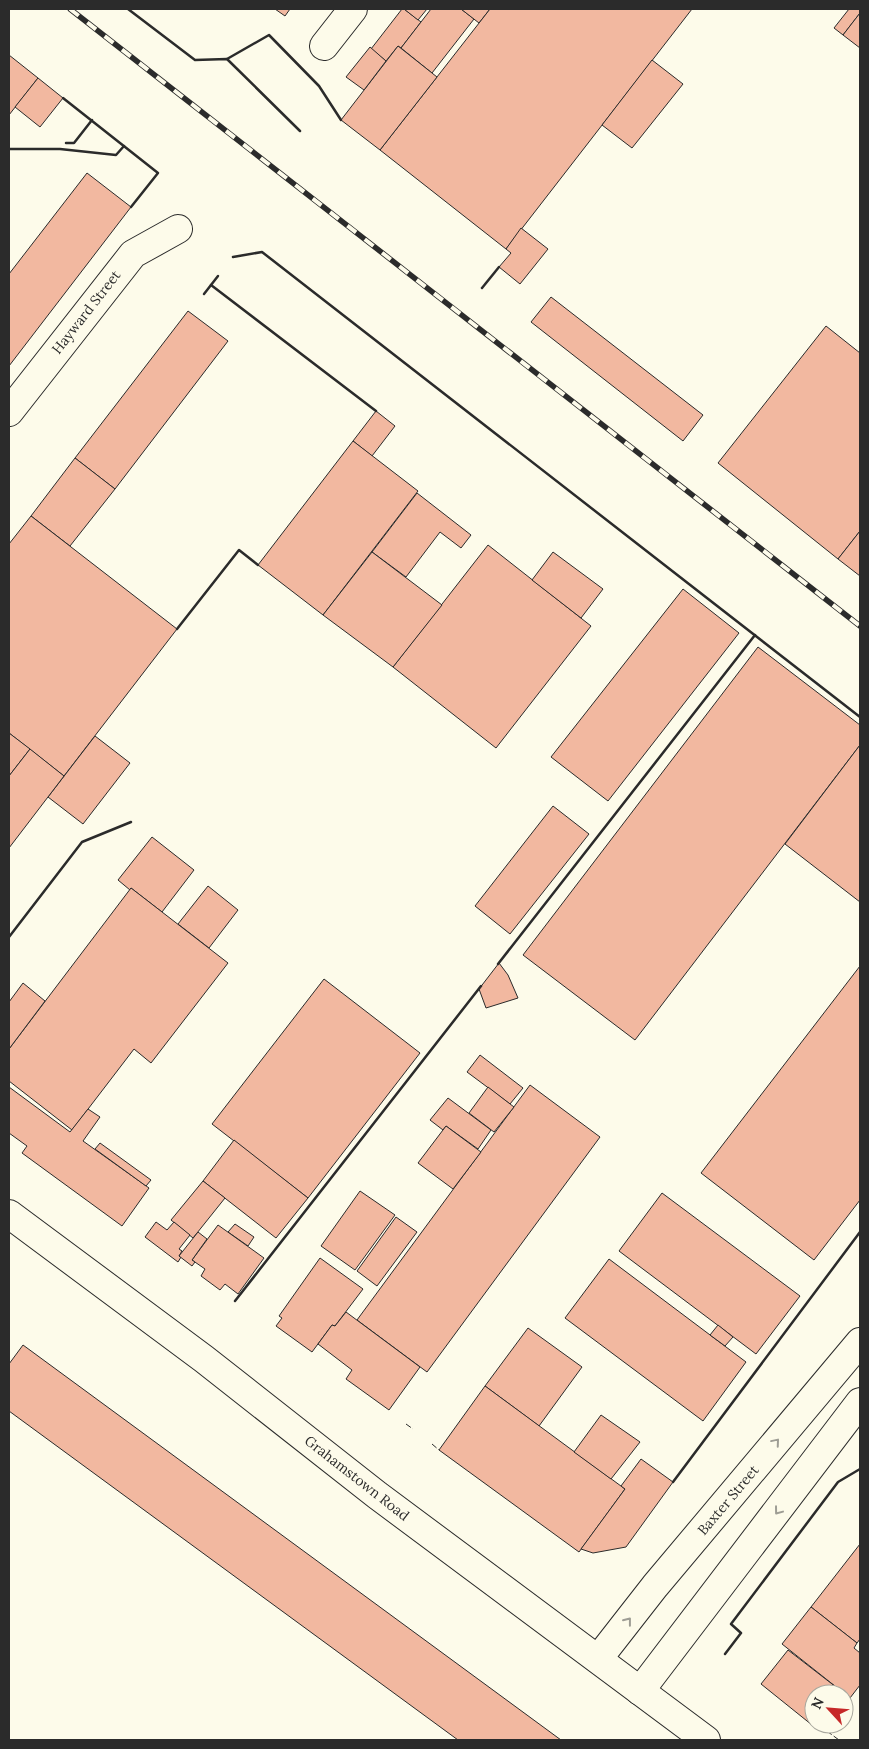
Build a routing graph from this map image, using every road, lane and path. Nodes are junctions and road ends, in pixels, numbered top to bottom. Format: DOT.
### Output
graph roads {
  1 [pos="353,9"];
  2 [pos="324,46"];
  3 [pos="178,229"];
  4 [pos="9,412"];
  5 [pos="9,1214"];
  6 [pos="860,1342"];
  7 [pos="860,1402"];
  8 [pos="598,1659"];
  9 [pos="640,1691"];
  10 [pos="706,1740"];
  1 -- 2 [label="main road"];
  3 -- 4 [label="main road, Hayward Street"];
  5 -- 8 [label="main road, Grahamstown Road"];
  8 -- 6 [label="main road, Baxter Street, one-way"];
  7 -- 9 [label="main road, one-way"];
  8 -- 9 [label="main road, Grahamstown Road"];
  9 -- 10 [label="main road, Grahamstown Road"];
}
